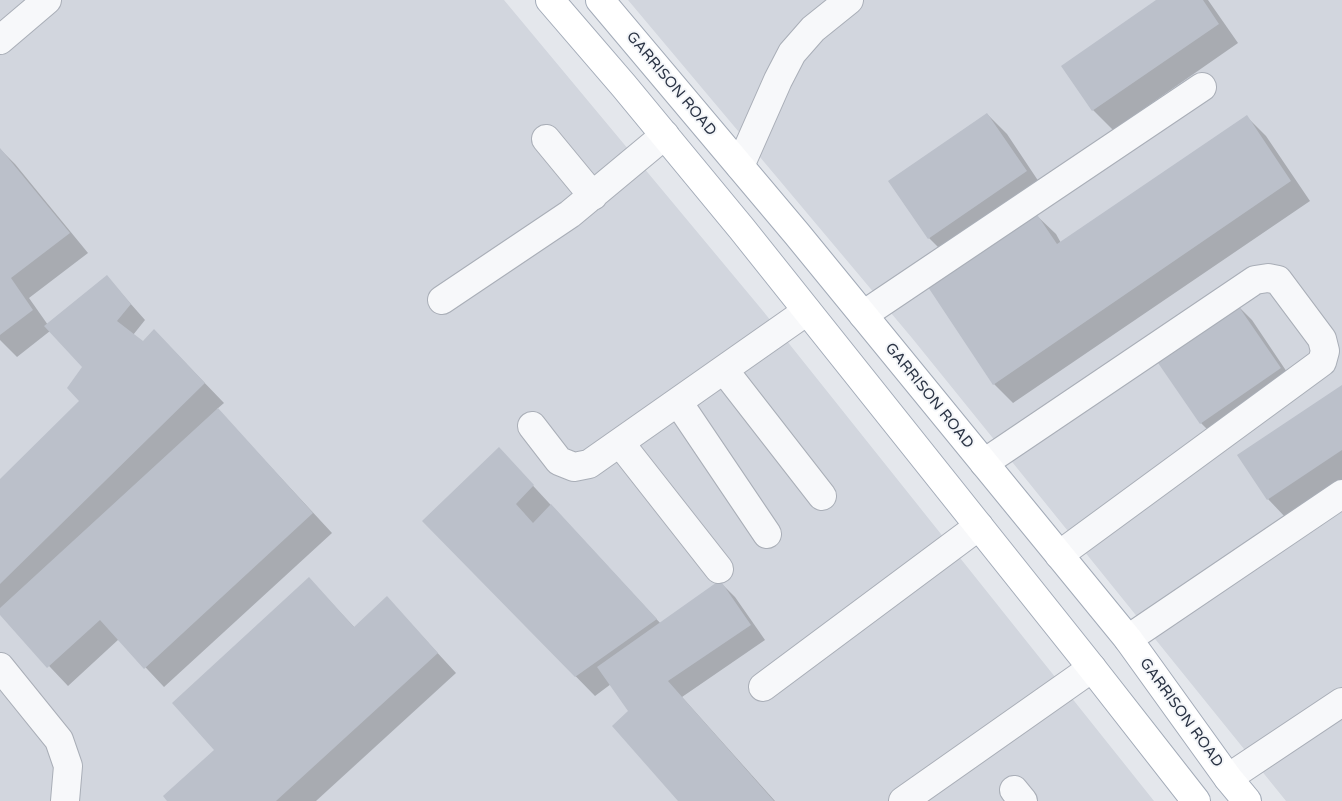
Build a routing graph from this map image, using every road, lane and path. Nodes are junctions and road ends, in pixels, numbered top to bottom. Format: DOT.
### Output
graph roads {
  1 [pos="47,0"];
  2 [pos="550,0"];
  3 [pos="600,0"];
  4 [pos="849,0"];
  5 [pos="0,40"];
  6 [pos="1202,87"];
  7 [pos="665,135"];
  8 [pos="546,139"];
  9 [pos="740,166"];
  10 [pos="593,196"];
  11 [pos="442,300"];
  12 [pos="807,310"];
  13 [pos="863,315"];
  14 [pos="724,370"];
  15 [pos="678,402"];
  16 [pos="532,426"];
  17 [pos="620,443"];
  18 [pos="984,463"];
  19 [pos="1342,494"];
  20 [pos="822,496"];
  21 [pos="979,526"];
  22 [pos="767,534"];
  23 [pos="1059,555"];
  24 [pos="719,569"];
  25 [pos="1128,639"];
  26 [pos="0,667"];
  27 [pos="1092,668"];
  28 [pos="763,687"];
  29 [pos="1342,702"];
  30 [pos="1228,778"];
  31 [pos="1195,800"];
  32 [pos="65,801"];
  33 [pos="903,801"];
  34 [pos="1247,801"];
  1 -- 5 [label="street"];
  2 -- 7 [label="main road"];
  3 -- 9 [label="main road, GARRISON ROAD"];
  4 -- 9 [label="street"];
  6 -- 13 [label="street"];
  7 -- 10 [label="street"];
  7 -- 12 [label="main road"];
  8 -- 10 [label="street"];
  9 -- 13 [label="main road, GARRISON ROAD"];
  10 -- 11 [label="street"];
  12 -- 14 [label="street"];
  12 -- 21 [label="main road"];
  13 -- 18 [label="main road, GARRISON ROAD"];
  14 -- 15 [label="street"];
  14 -- 20 [label="street"];
  15 -- 17 [label="street"];
  15 -- 22 [label="street"];
  16 -- 17 [label="street"];
  17 -- 24 [label="street"];
  18 -- 23 [label="main road, GARRISON ROAD"];
  18 -- 23 [label="street"];
  19 -- 25 [label="street"];
  21 -- 27 [label="main road"];
  21 -- 28 [label="street"];
  23 -- 25 [label="main road, GARRISON ROAD"];
  25 -- 30 [label="main road, GARRISON ROAD"];
  26 -- 32 [label="street"];
  27 -- 31 [label="main road"];
  27 -- 33 [label="street"];
  29 -- 30 [label="street"];
  30 -- 34 [label="main road, GARRISON ROAD"];
}
